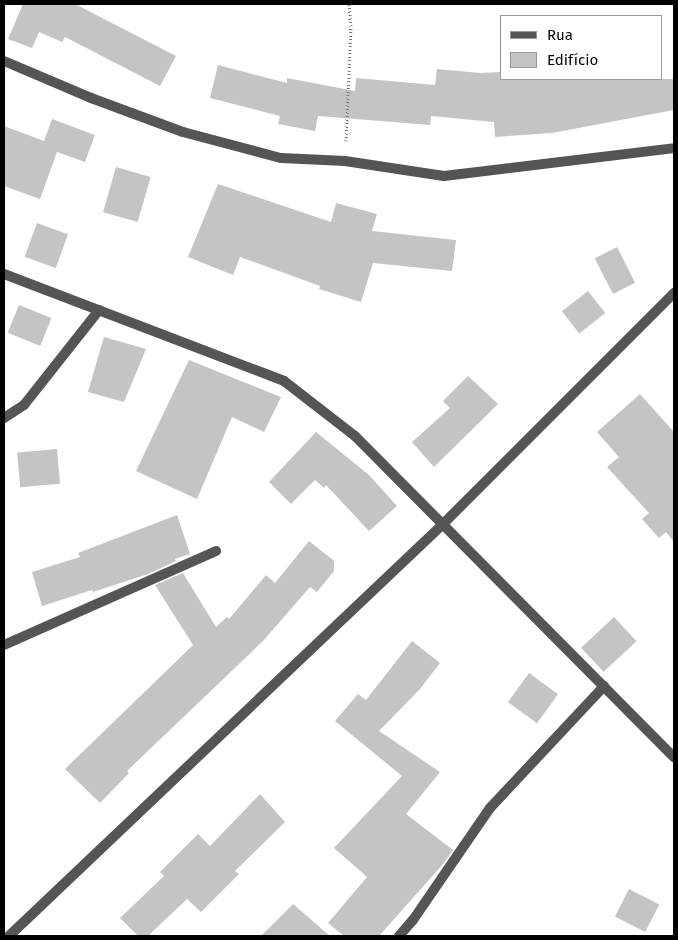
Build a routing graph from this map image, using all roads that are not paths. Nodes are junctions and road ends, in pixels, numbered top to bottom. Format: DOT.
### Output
graph roads {
  1 [pos="4,61"];
  2 [pos="674,148"];
  3 [pos="4,274"];
  4 [pos="674,293"];
  5 [pos="98,310"];
  6 [pos="4,418"];
  7 [pos="443,524"];
  8 [pos="216,551"];
  9 [pos="4,645"];
  10 [pos="604,686"];
  11 [pos="674,757"];
  12 [pos="9,936"];
  13 [pos="399,936"];
  1 -- 2 [label="street"];
  3 -- 5 [label="street"];
  4 -- 7 [label="street"];
  5 -- 6 [label="street"];
  5 -- 7 [label="street"];
  7 -- 10 [label="street"];
  7 -- 12 [label="street"];
  8 -- 9 [label="street"];
  10 -- 11 [label="street"];
  10 -- 13 [label="street"];
}
